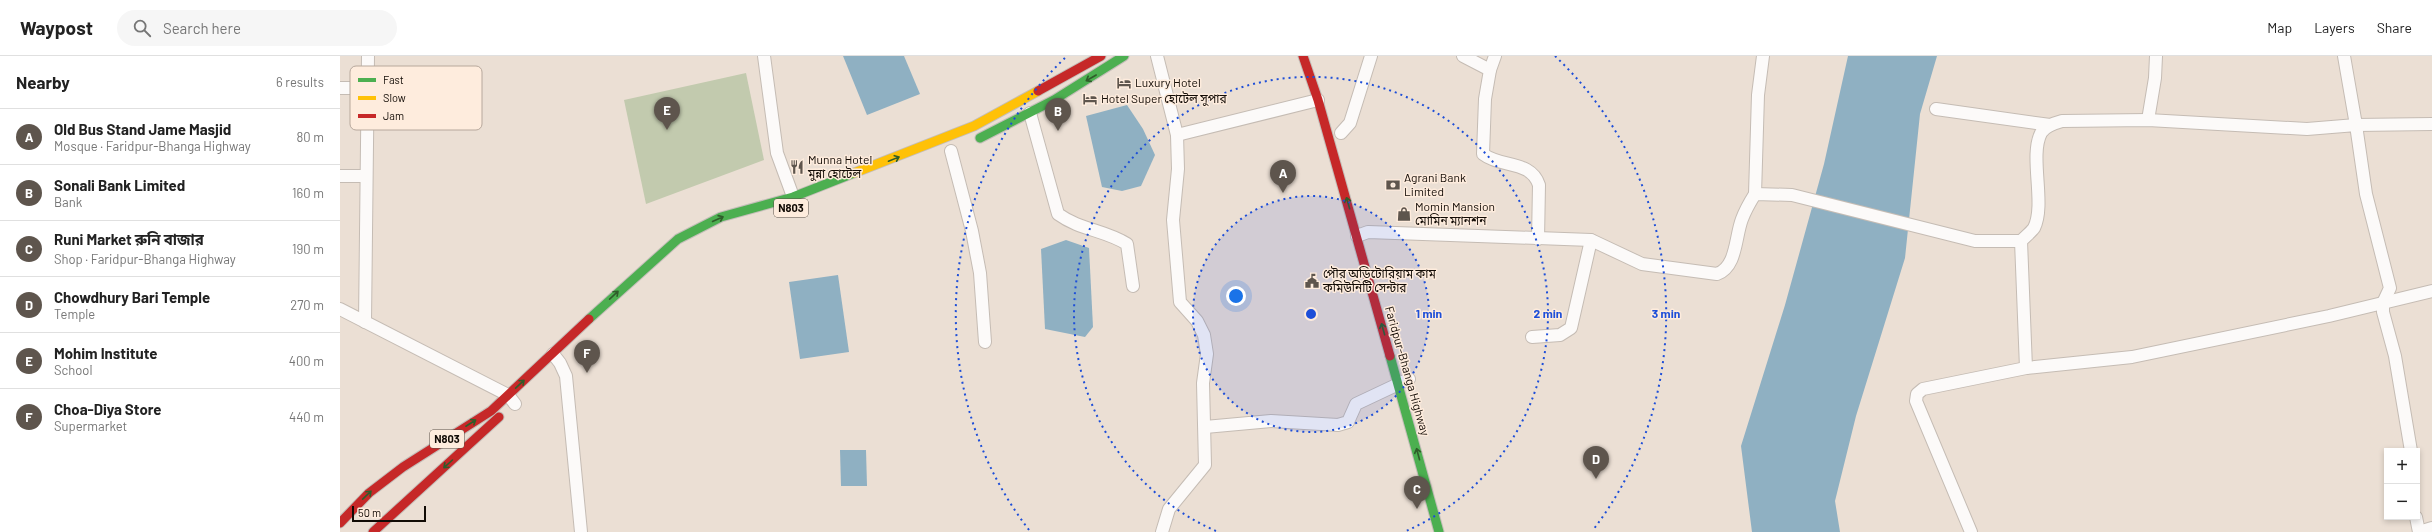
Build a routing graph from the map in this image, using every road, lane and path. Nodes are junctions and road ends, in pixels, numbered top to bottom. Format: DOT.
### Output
graph roads {
  1 [pos="368,56"];
  2 [pos="764,56"];
  3 [pos="1101,56"];
  4 [pos="1124,56"];
  5 [pos="1157,56"];
  6 [pos="1303,56"];
  7 [pos="1371,56"];
  8 [pos="1463,56"];
  9 [pos="1495,56"];
  10 [pos="1763,56"];
  11 [pos="2156,56"];
  12 [pos="2344,56"];
  13 [pos="368,66"];
  14 [pos="1490,70"];
  15 [pos="1318,100"];
  16 [pos="1936,109"];
  17 [pos="1030,113"];
  18 [pos="1337,120"];
  19 [pos="2148,120"];
  20 [pos="2432,124"];
  21 [pos="2050,125"];
  22 [pos="2356,125"];
  23 [pos="367,130"];
  24 [pos="1177,134"];
  25 [pos="1342,137"];
  26 [pos="970,142"];
  27 [pos="950,151"];
  28 [pos="340,176"];
  29 [pos="366,176"];
  30 [pos="1755,194"];
  31 [pos="796,204"];
  32 [pos="1365,233"];
  33 [pos="1538,239"];
  34 [pos="1591,240"];
  35 [pos="2021,241"];
  36 [pos="1133,286"];
  37 [pos="2432,291"];
  38 [pos="2383,303"];
  39 [pos="340,309"];
  40 [pos="365,322"];
  41 [pos="1532,337"];
  42 [pos="984,342"];
  43 [pos="558,361"];
  44 [pos="2026,368"];
  45 [pos="1406,381"];
  46 [pos="515,400"];
  47 [pos="1205,427"];
  48 [pos="2410,448"];
  49 [pos="2417,520"];
  50 [pos="340,523"];
  51 [pos="2432,528"];
  52 [pos="373,532"];
  53 [pos="581,532"];
  54 [pos="1162,532"];
  55 [pos="1438,532"];
  56 [pos="1970,532"];
  57 [pos="2419,532"];
  1 -- 13 [label="street"];
  2 -- 31 [label="street"];
  31 -- 3 [label="highway, N803, one-way"];
  4 -- 17 [label="highway, one-way"];
  5 -- 24 [label="street"];
  6 -- 15 [label="highway, Faridpur-Bhanga Highway"];
  7 -- 25 [label="street"];
  8 -- 14 [label="street"];
  9 -- 14 [label="street"];
  10 -- 30 [label="street"];
  11 -- 19 [label="street"];
  12 -- 22 [label="street"];
  14 -- 33 [label="street"];
  15 -- 24 [label="street"];
  32 -- 15 [label="highway, Faridpur-Bhanga Highway, one-way"];
  16 -- 21 [label="street"];
  17 -- 26 [label="highway"];
  17 -- 36 [label="street"];
  18 -- 25 [label="highway"];
  19 -- 21 [label="street"];
  19 -- 22 [label="street"];
  20 -- 22 [label="street"];
  21 -- 35 [label="street"];
  22 -- 38 [label="street"];
  23 -- 29 [label="street"];
  24 -- 47 [label="street"];
  27 -- 42 [label="street"];
  28 -- 29 [label="street"];
  29 -- 40 [label="street"];
  30 -- 34 [label="street"];
  30 -- 35 [label="street"];
  43 -- 31 [label="highway, N803, one-way"];
  32 -- 33 [label="street"];
  45 -- 32 [label="highway, Faridpur-Bhanga Highway, one-way"];
  33 -- 34 [label="street"];
  34 -- 41 [label="street"];
  35 -- 44 [label="street"];
  37 -- 38 [label="street"];
  38 -- 44 [label="street"];
  38 -- 48 [label="street"];
  39 -- 40 [label="street"];
  40 -- 46 [label="street"];
  46 -- 43 [label="highway, N803, one-way"];
  43 -- 53 [label="street"];
  44 -- 56 [label="street"];
  45 -- 47 [label="street"];
  55 -- 45 [label="highway, Faridpur-Bhanga Highway, one-way"];
  50 -- 46 [label="highway, N803, one-way"];
  46 -- 52 [label="highway, N803, one-way"];
  47 -- 54 [label="street"];
  49 -- 57 [label="street"];
  51 -- 57 [label="street"];
}
